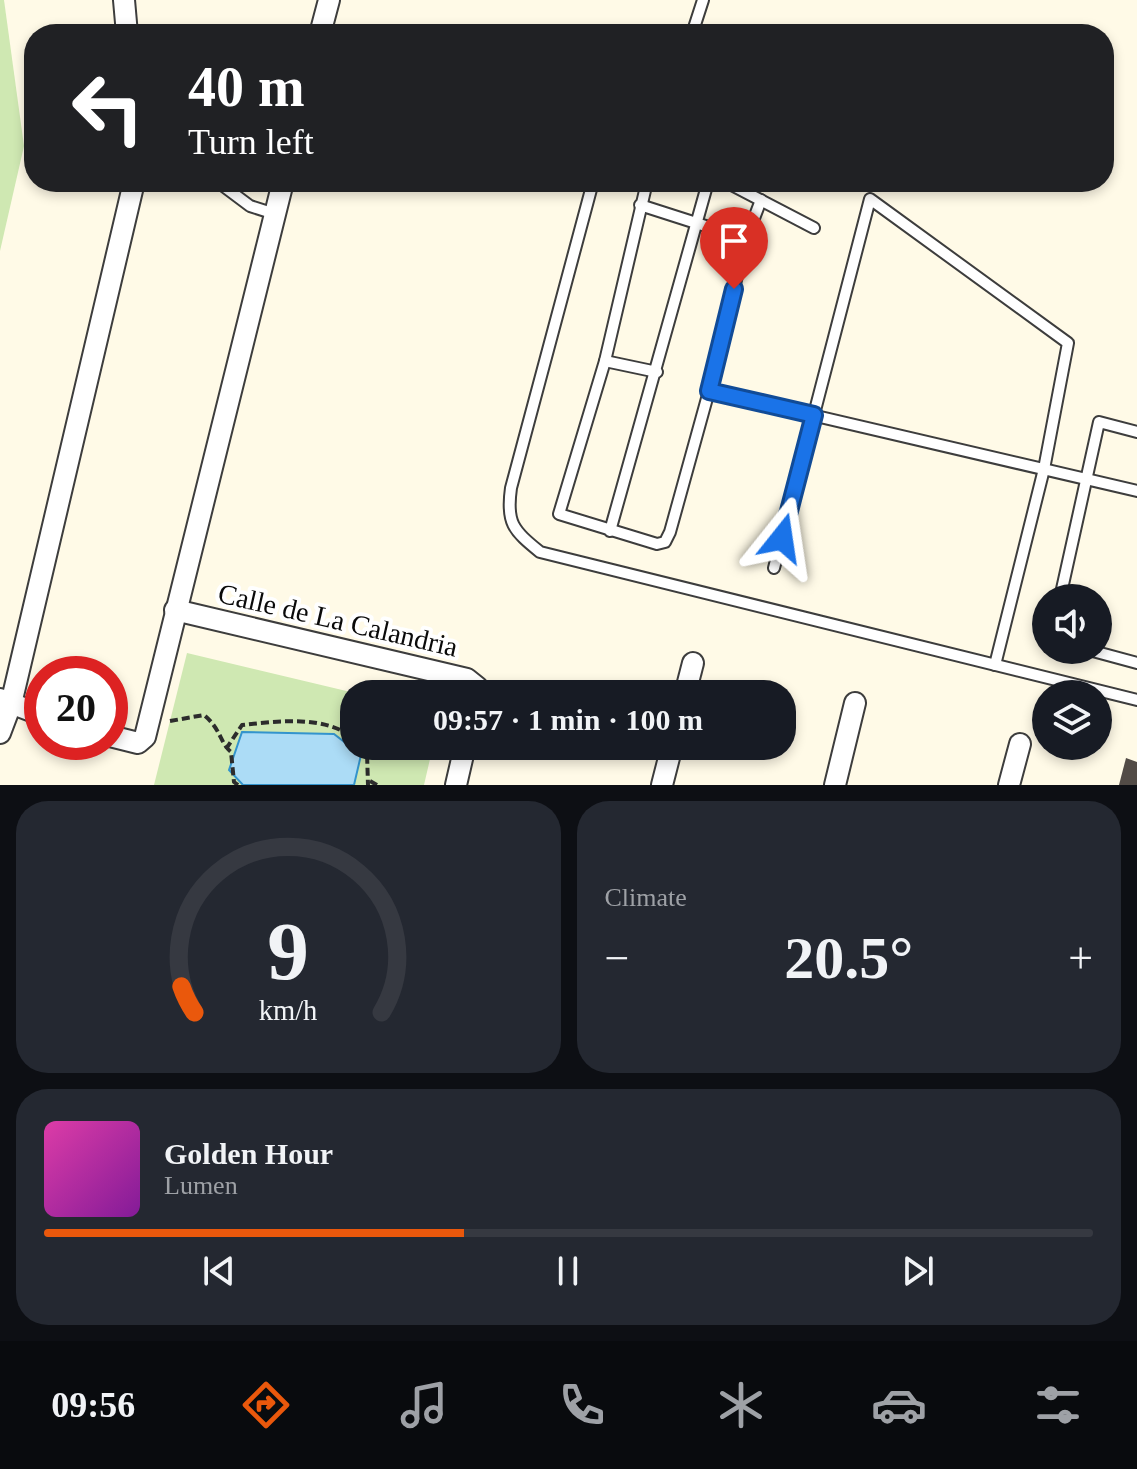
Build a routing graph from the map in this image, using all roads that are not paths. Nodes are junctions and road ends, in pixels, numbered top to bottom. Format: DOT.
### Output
graph roads {
  1 [pos="124,0"];
  2 [pos="329,0"];
  3 [pos="703,0"];
  4 [pos="126,24"];
  5 [pos="323,24"];
  6 [pos="695,24"];
  7 [pos="132,192"];
  8 [pos="231,192"];
  9 [pos="280,192"];
  10 [pos="590,192"];
  11 [pos="644,192"];
  12 [pos="705,192"];
  13 [pos="745,192"];
  14 [pos="761,200"];
  15 [pos="640,205"];
  16 [pos="275,214"];
  17 [pos="695,222"];
  18 [pos="814,228"];
  19 [pos="746,239"];
  20 [pos="605,361"];
  21 [pos="657,372"];
  22 [pos="709,391"];
  23 [pos="814,415"];
  24 [pos="1137,432"];
  25 [pos="1044,469"];
  26 [pos="1088,479"];
  27 [pos="1137,491"];
  28 [pos="610,531"];
  29 [pos="774,568"];
  30 [pos="1063,584"];
  31 [pos="175,610"];
  32 [pos="1112,656"];
  33 [pos="693,663"];
  34 [pos="1137,663"];
  35 [pos="995,665"];
  36 [pos="468,680"];
  37 [pos="689,680"];
  38 [pos="1137,700"];
  39 [pos="5,702"];
  40 [pos="855,703"];
  41 [pos="24,709"];
  42 [pos="0,733"];
  43 [pos="128,739"];
  44 [pos="1020,744"];
  45 [pos="462,760"];
  46 [pos="668,760"];
  47 [pos="456,785"];
  48 [pos="662,785"];
  49 [pos="835,785"];
  50 [pos="1009,785"];
  1 -- 4 [label="street"];
  2 -- 5 [label="street"];
  3 -- 6 [label="lane"];
  7 -- 39 [label="street"];
  8 -- 16 [label="lane"];
  9 -- 16 [label="street"];
  10 -- 35 [label="lane"];
  11 -- 15 [label="lane"];
  12 -- 17 [label="lane"];
  13 -- 14 [label="lane"];
  14 -- 18 [label="lane"];
  14 -- 19 [label="lane"];
  15 -- 17 [label="lane"];
  15 -- 20 [label="lane"];
  16 -- 31 [label="street"];
  17 -- 19 [label="lane"];
  17 -- 21 [label="lane"];
  19 -- 22 [label="lane"];
  20 -- 21 [label="lane"];
  20 -- 28 [label="lane"];
  21 -- 28 [label="lane"];
  22 -- 23 [label="lane"];
  22 -- 28 [label="lane"];
  23 -- 25 [label="lane"];
  23 -- 25 [label="lane"];
  23 -- 29 [label="lane"];
  24 -- 26 [label="lane"];
  25 -- 26 [label="lane"];
  25 -- 35 [label="lane"];
  26 -- 27 [label="lane"];
  26 -- 30 [label="lane"];
  31 -- 36 [label="street, Calle de La Calandria"];
  31 -- 43 [label="street"];
  32 -- 34 [label="lane"];
  33 -- 37 [label="street"];
  35 -- 38 [label="lane"];
  39 -- 41 [label="street"];
  39 -- 42 [label="street"];
  40 -- 49 [label="street"];
  44 -- 50 [label="street"];
  45 -- 47 [label="street"];
  46 -- 48 [label="street"];
}
